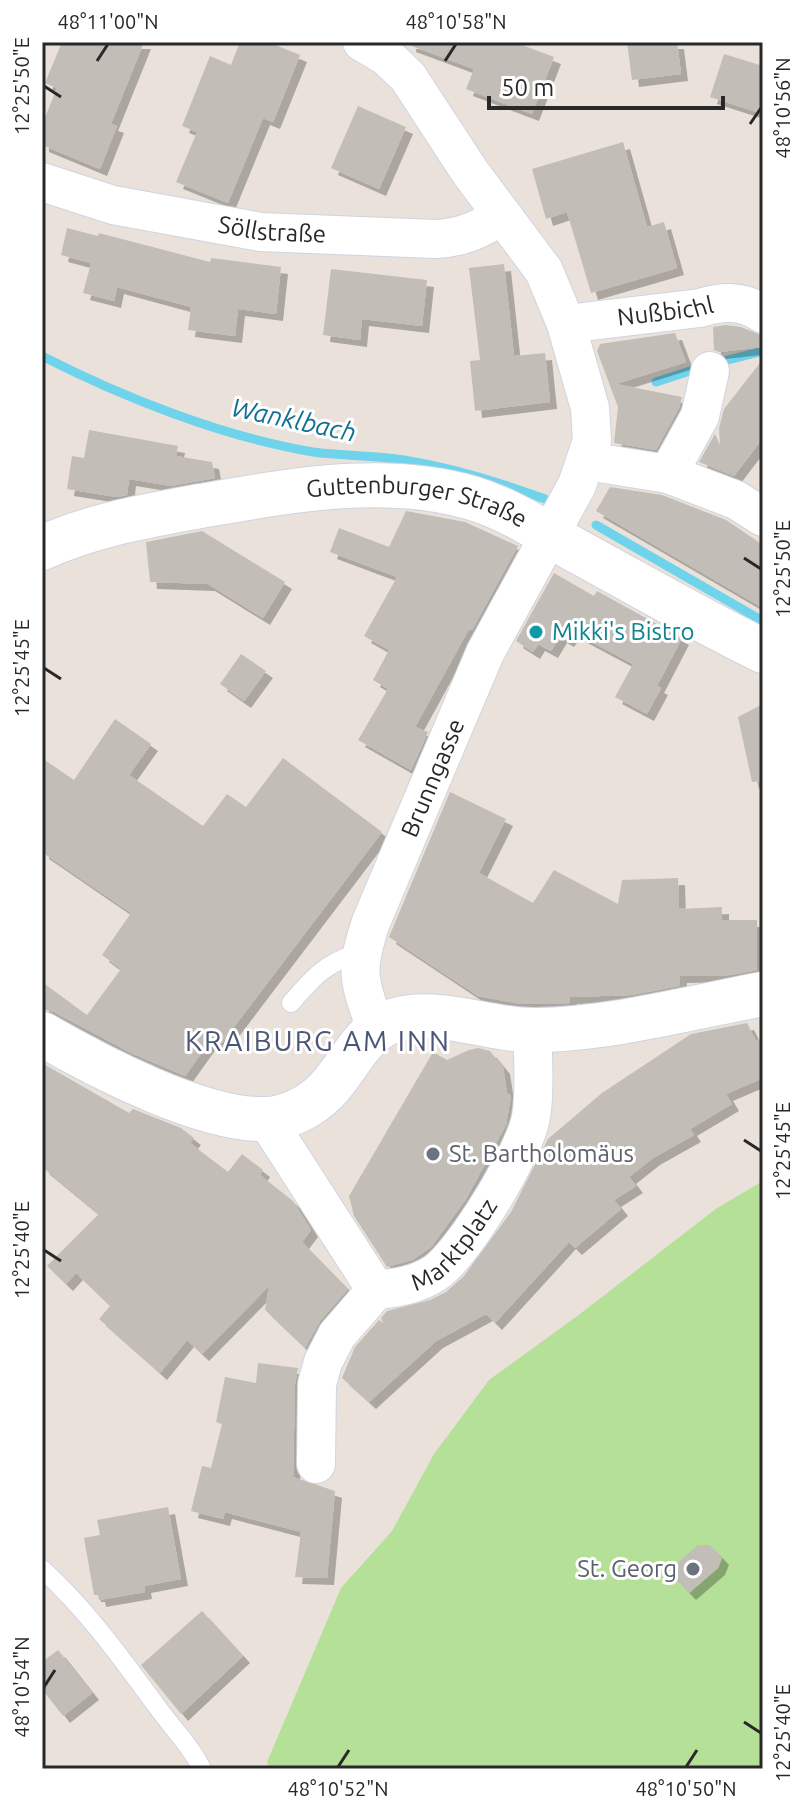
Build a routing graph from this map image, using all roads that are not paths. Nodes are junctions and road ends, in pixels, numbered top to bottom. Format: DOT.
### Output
graph roads {
  1 [pos="381,47"];
  2 [pos="42,182"];
  3 [pos="501,216"];
  4 [pos="700,308"];
  5 [pos="763,314"];
  6 [pos="566,324"];
  7 [pos="587,461"];
  8 [pos="668,474"];
  9 [pos="763,517"];
  10 [pos="550,536"];
  11 [pos="42,548"];
  12 [pos="763,651"];
  13 [pos="361,951"];
  14 [pos="763,994"];
  15 [pos="291,1003"];
  16 [pos="376,1029"];
  17 [pos="533,1030"];
  18 [pos="42,1034"];
  19 [pos="266,1119"];
  20 [pos="376,1290"];
  21 [pos="316,1464"];
  22 [pos="42,1569"];
  23 [pos="202,1769"];
  1 -- 3 [label="street"];
  2 -- 3 [label="street, Söllstraße"];
  3 -- 6 [label="street"];
  4 -- 5 [label="street, Nußbichl"];
  4 -- 6 [label="street, Nußbichl"];
  4 -- 8 [label="street"];
  6 -- 7 [label="street, Brunngasse"];
  7 -- 8 [label="street"];
  7 -- 10 [label="street, Brunngasse"];
  8 -- 9 [label="street"];
  10 -- 11 [label="main road, Guttenburger Straße"];
  10 -- 12 [label="main road, Guttenburger Straße"];
  10 -- 13 [label="street, Brunngasse"];
  13 -- 15 [label="lane"];
  13 -- 16 [label="street, Brunngasse"];
  14 -- 17 [label="main road"];
  16 -- 17 [label="main road"];
  16 -- 19 [label="main road"];
  17 -- 20 [label="street, Marktplatz"];
  18 -- 19 [label="main road"];
  19 -- 20 [label="street, Marktplatz"];
  20 -- 21 [label="street, Marktplatz"];
  22 -- 23 [label="lane"];
}
